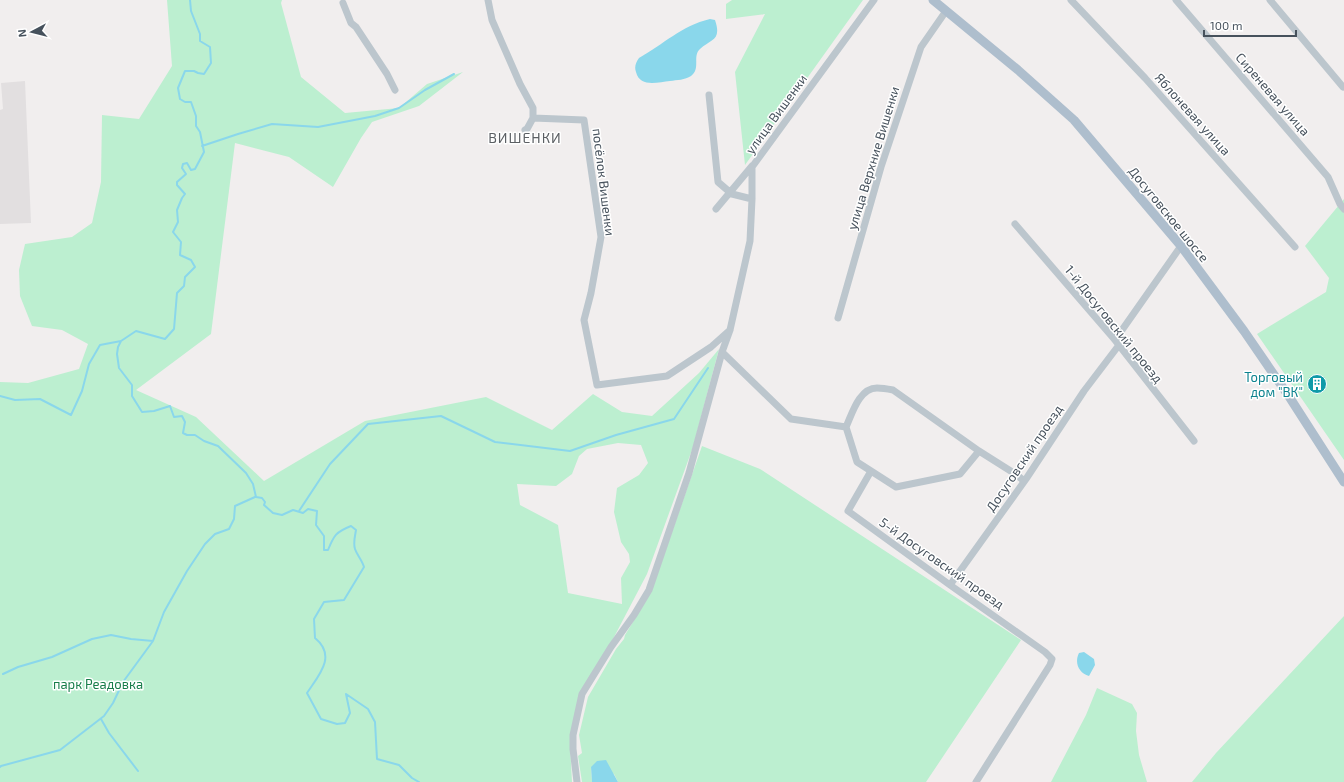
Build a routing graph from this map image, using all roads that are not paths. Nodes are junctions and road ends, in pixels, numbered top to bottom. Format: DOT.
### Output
graph roads {
  1 [pos="488,0"];
  2 [pos="874,0"];
  3 [pos="933,0"];
  4 [pos="1071,0"];
  5 [pos="1176,0"];
  6 [pos="1270,0"];
  7 [pos="343,3"];
  8 [pos="946,11"];
  9 [pos="1343,86"];
  10 [pos="395,90"];
  11 [pos="709,95"];
  12 [pos="533,118"];
  13 [pos="525,130"];
  14 [pos="753,166"];
  15 [pos="731,193"];
  16 [pos="752,199"];
  17 [pos="716,209"];
  18 [pos="1344,209"];
  19 [pos="1015,224"];
  20 [pos="1181,246"];
  21 [pos="1295,247"];
  22 [pos="838,318"];
  23 [pos="730,330"];
  24 [pos="1117,343"];
  25 [pos="722,352"];
  26 [pos="846,427"];
  27 [pos="1194,441"];
  28 [pos="979,452"];
  29 [pos="871,471"];
  30 [pos="1024,481"];
  31 [pos="1344,482"];
  32 [pos="950,586"];
  33 [pos="577,782"];
  34 [pos="976,782"];
  1 -- 12 [label="street"];
  2 -- 14 [label="street, улица Вишенки"];
  3 -- 8 [label="main road, Досуговское шоссе"];
  4 -- 21 [label="street, Яблоневая улица"];
  5 -- 18 [label="street, Сиреневая улица"];
  6 -- 9 [label="street"];
  7 -- 10 [label="street"];
  8 -- 20 [label="main road, Досуговское шоссе"];
  8 -- 22 [label="street, улица Верхние Вишенки"];
  11 -- 15 [label="street"];
  12 -- 13 [label="street"];
  12 -- 23 [label="street, посёлок Вишенки"];
  14 -- 15 [label="street"];
  14 -- 16 [label="street, улица Вишенки"];
  15 -- 16 [label="street"];
  15 -- 17 [label="street"];
  16 -- 23 [label="street, улица Вишенки"];
  19 -- 24 [label="street, 1-й Досуговский проезд"];
  20 -- 24 [label="street, Досуговский проезд"];
  20 -- 31 [label="main road, Досуговское шоссе"];
  23 -- 25 [label="street, улица Вишенки"];
  24 -- 27 [label="street, 1-й Досуговский проезд"];
  24 -- 30 [label="street, Досуговский проезд"];
  25 -- 26 [label="street"];
  25 -- 33 [label="street, улица Вишенки"];
  26 -- 28 [label="street"];
  26 -- 29 [label="street"];
  28 -- 29 [label="street"];
  28 -- 30 [label="street"];
  29 -- 32 [label="street, 5-й Досуговский проезд"];
  30 -- 32 [label="street, Досуговский проезд"];
  32 -- 34 [label="street, 5-й Досуговский проезд"];
}
